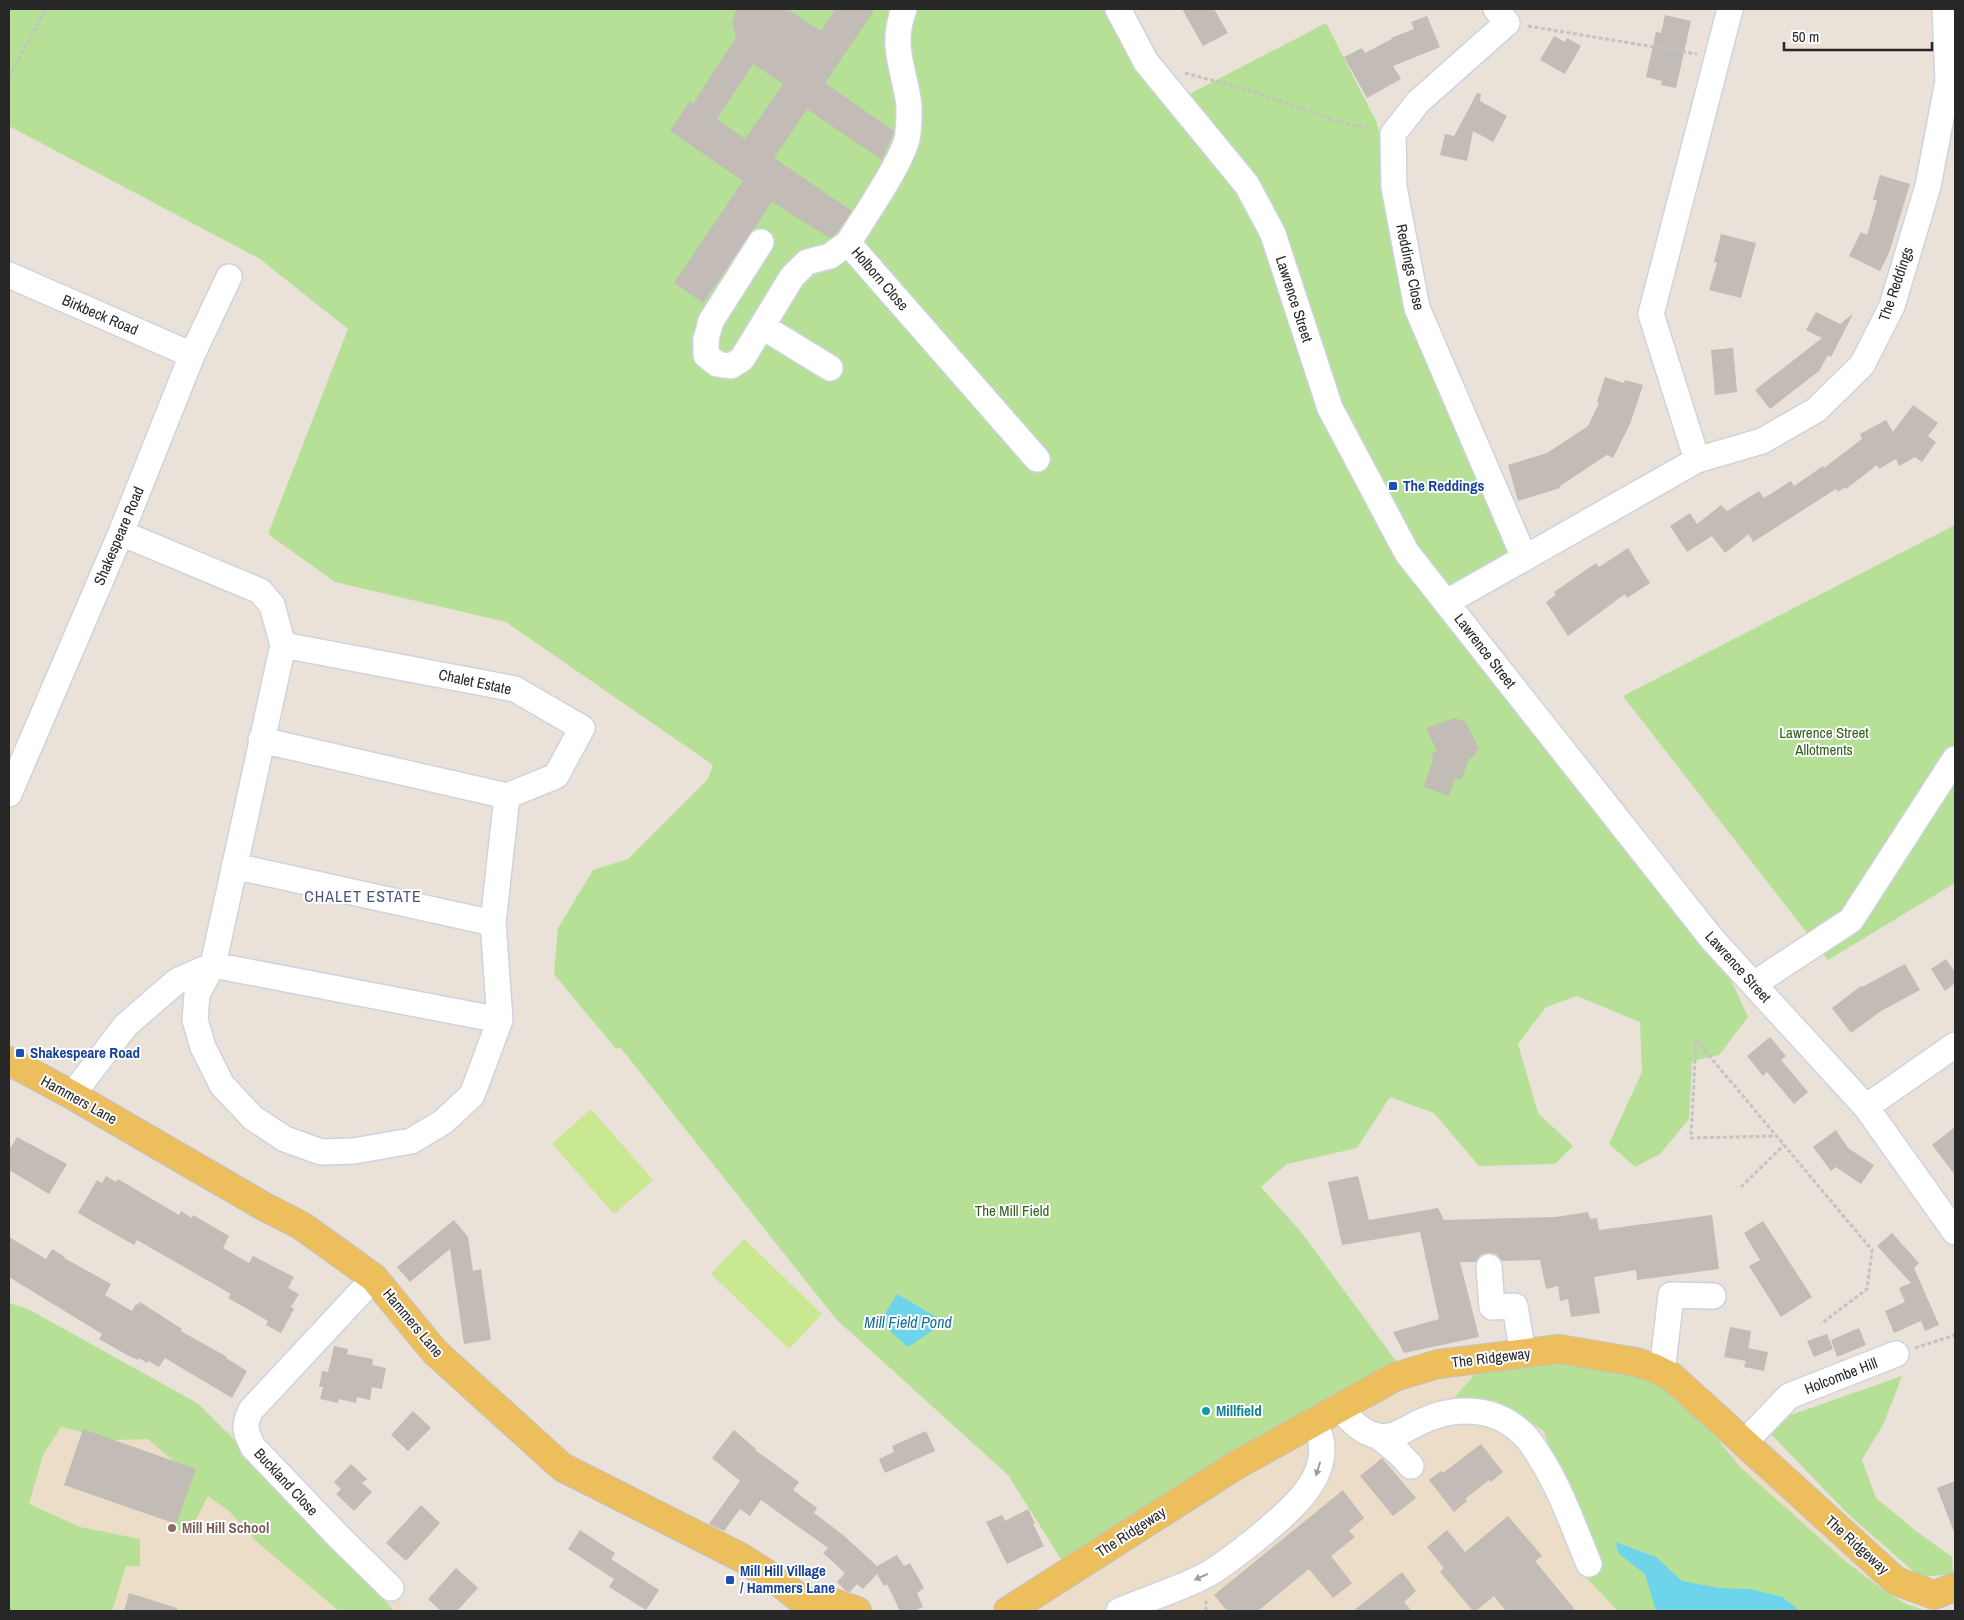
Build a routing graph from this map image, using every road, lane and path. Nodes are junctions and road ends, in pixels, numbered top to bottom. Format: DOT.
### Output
graph roads {
  1 [pos="46,9"];
  2 [pos="903,9"];
  3 [pos="1118,9"];
  4 [pos="1730,9"];
  5 [pos="1945,9"];
  6 [pos="1502,16"];
  7 [pos="1717,58"];
  8 [pos="1181,72"];
  9 [pos="9,77"];
  10 [pos="1393,134"];
  11 [pos="761,242"];
  12 [pos="848,243"];
  13 [pos="9,275"];
  14 [pos="229,277"];
  15 [pos="763,327"];
  16 [pos="192,355"];
  17 [pos="830,368"];
  18 [pos="1037,459"];
  19 [pos="1697,460"];
  20 [pos="121,534"];
  21 [pos="1524,557"];
  22 [pos="1447,602"];
  23 [pos="283,644"];
  24 [pos="261,740"];
  25 [pos="1955,759"];
  26 [pos="9,794"];
  27 [pos="507,796"];
  28 [pos="234,866"];
  29 [pos="493,923"];
  30 [pos="213,966"];
  31 [pos="1754,984"];
  32 [pos="500,1020"];
  33 [pos="1955,1045"];
  34 [pos="9,1061"];
  35 [pos="72,1095"];
  36 [pos="1866,1107"];
  37 [pos="1777,1136"];
  38 [pos="1784,1145"];
  39 [pos="1741,1187"];
  40 [pos="1955,1232"];
  41 [pos="1488,1268"];
  42 [pos="374,1278"];
  43 [pos="1713,1296"];
  44 [pos="1821,1324"];
  45 [pos="1955,1335"];
  46 [pos="1523,1354"];
  47 [pos="1896,1354"];
  48 [pos="1662,1372"];
  49 [pos="1339,1408"];
  50 [pos="1314,1422"];
  51 [pos="1378,1436"];
  52 [pos="1744,1443"];
  53 [pos="1411,1466"];
  54 [pos="1589,1564"];
  55 [pos="1955,1587"];
  56 [pos="391,1588"];
  57 [pos="806,1606"];
  58 [pos="857,1611"];
  59 [pos="1008,1611"];
  60 [pos="1119,1611"];
  1 -- 9 [label="path"];
  2 -- 12 [label="street, Holborn Close"];
  3 -- 22 [label="street, Lawrence Street"];
  4 -- 7 [label="street"];
  5 -- 19 [label="street, The Reddings"];
  6 -- 7 [label="path"];
  6 -- 10 [label="street"];
  7 -- 19 [label="street"];
  8 -- 10 [label="path"];
  10 -- 21 [label="street, Reddings Close"];
  11 -- 15 [label="street"];
  12 -- 15 [label="street"];
  12 -- 18 [label="street, Holborn Close"];
  13 -- 16 [label="street, Birkbeck Road"];
  14 -- 16 [label="street, Shakespeare Road"];
  15 -- 17 [label="street"];
  16 -- 20 [label="street, Shakespeare Road"];
  19 -- 21 [label="street, The Reddings"];
  20 -- 23 [label="street"];
  20 -- 26 [label="street, Shakespeare Road"];
  21 -- 22 [label="street, The Reddings"];
  22 -- 31 [label="street, Lawrence Street"];
  23 -- 24 [label="street"];
  23 -- 27 [label="street, Chalet Estate"];
  24 -- 27 [label="street"];
  24 -- 28 [label="street"];
  25 -- 31 [label="street"];
  27 -- 29 [label="street"];
  28 -- 29 [label="street"];
  28 -- 30 [label="street"];
  29 -- 32 [label="street"];
  30 -- 32 [label="street"];
  30 -- 32 [label="street"];
  30 -- 35 [label="street"];
  31 -- 36 [label="street, Lawrence Street"];
  33 -- 36 [label="street"];
  34 -- 35 [label="main road, Hammers Lane"];
  35 -- 42 [label="main road, Hammers Lane"];
  36 -- 40 [label="street, Lawrence Street"];
  37 -- 37 [label="path"];
  37 -- 38 [label="path"];
  38 -- 39 [label="path"];
  38 -- 44 [label="path"];
  41 -- 46 [label="street"];
  42 -- 56 [label="street, Buckland Close"];
  42 -- 57 [label="main road, Hammers Lane"];
  43 -- 48 [label="street"];
  45 -- 47 [label="path, Holcombe Hill"];
  46 -- 48 [label="main road, The Ridgeway"];
  46 -- 49 [label="main road, The Ridgeway"];
  47 -- 52 [label="street, Holcombe Hill"];
  48 -- 52 [label="main road, The Ridgeway"];
  49 -- 50 [label="main road, The Ridgeway"];
  49 -- 51 [label="street"];
  50 -- 59 [label="main road, The Ridgeway"];
  50 -- 60 [label="street, one-way"];
  51 -- 53 [label="street"];
  51 -- 54 [label="street"];
  52 -- 55 [label="main road, The Ridgeway"];
  57 -- 58 [label="main road, Hammers Lane"];
}
